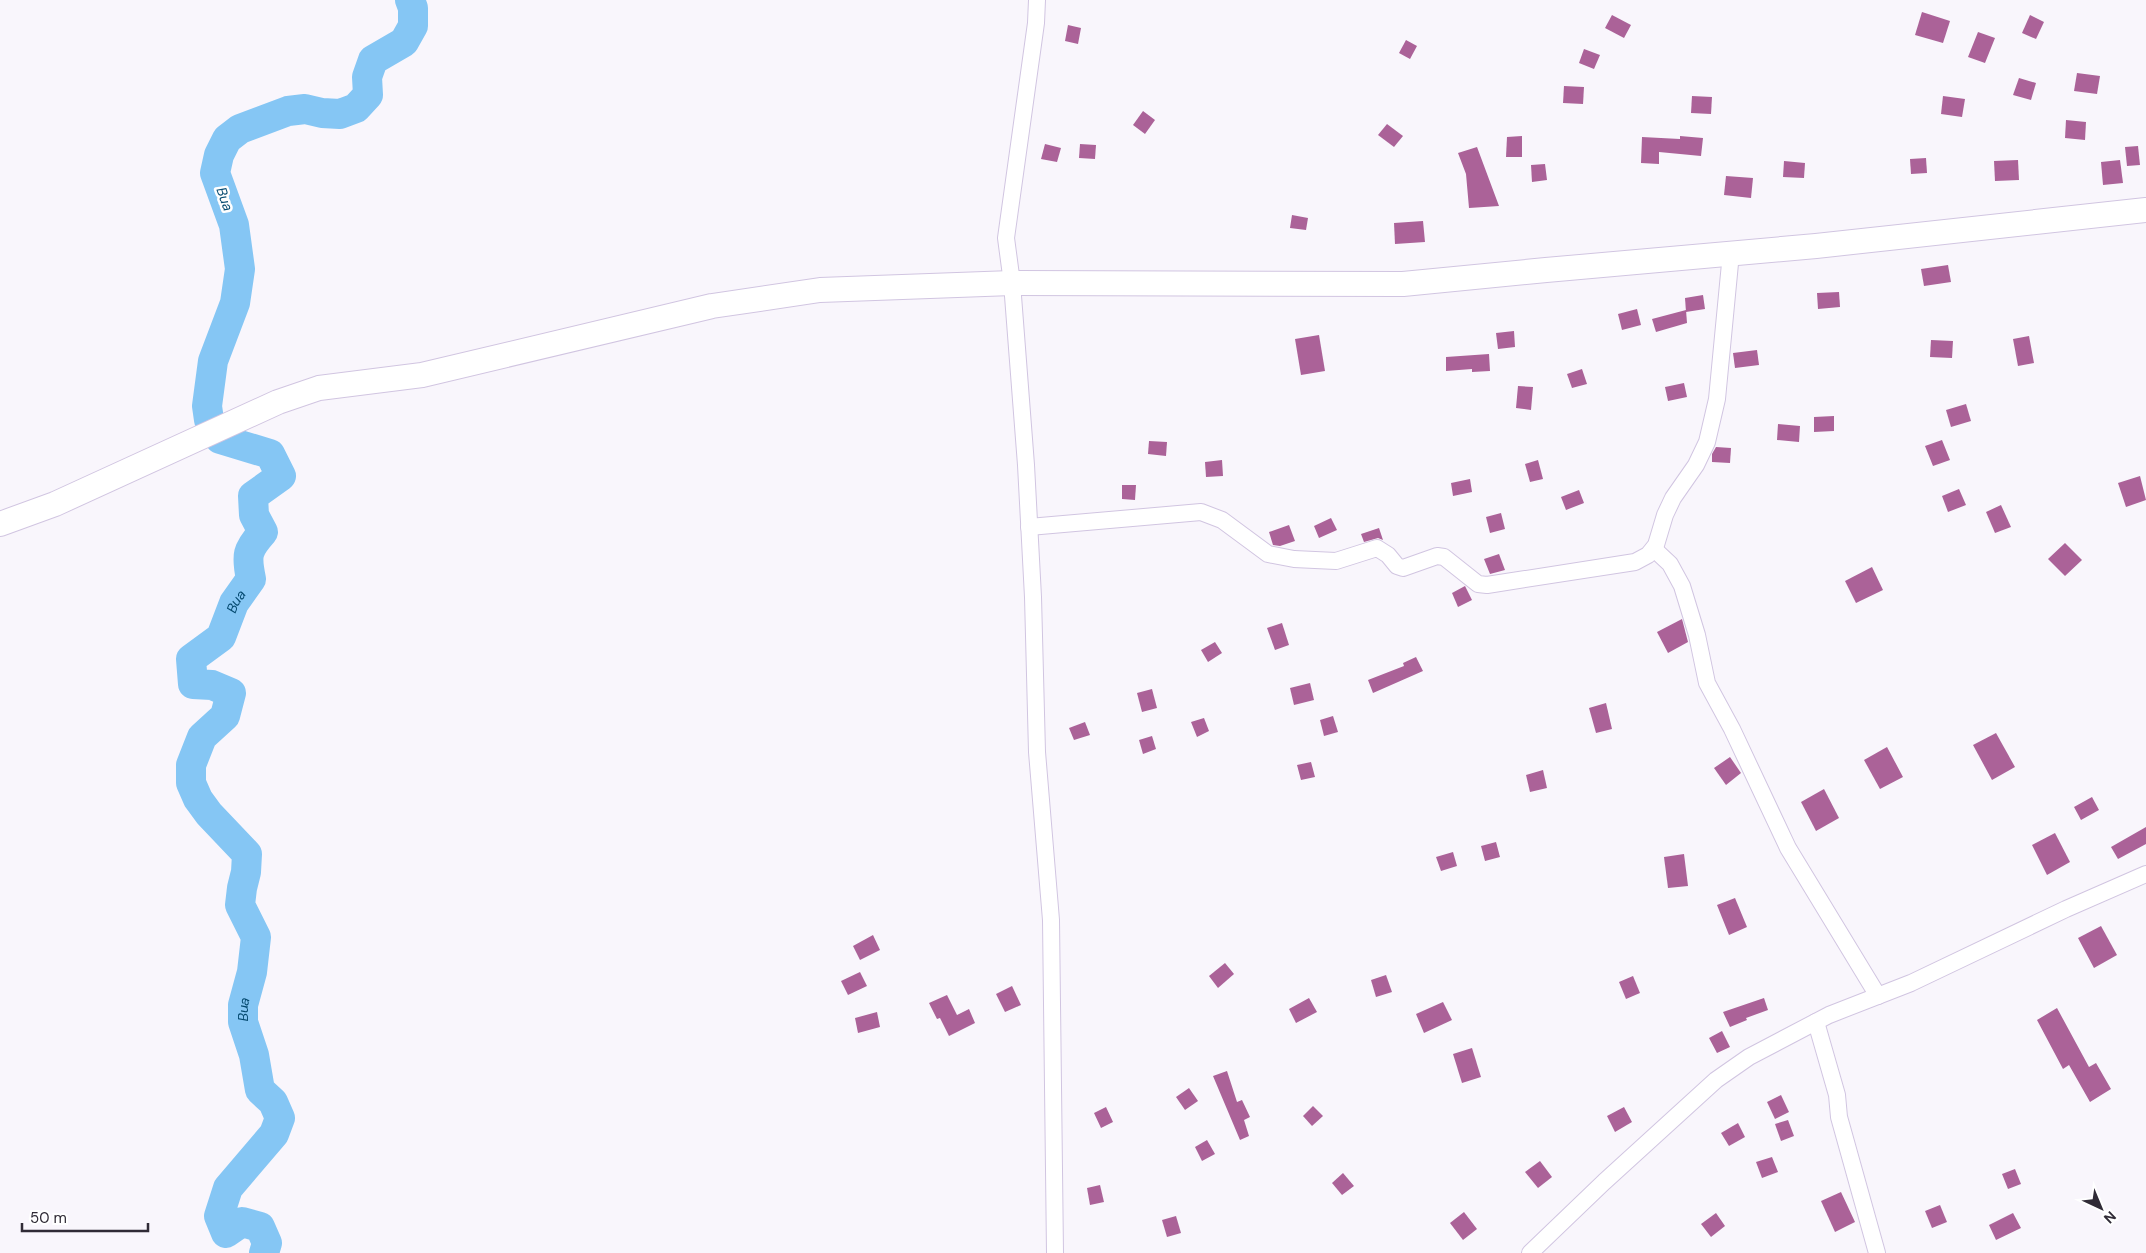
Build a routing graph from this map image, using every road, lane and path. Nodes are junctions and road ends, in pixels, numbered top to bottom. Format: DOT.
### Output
graph roads {
  1 [pos="1037,0"];
  2 [pos="2146,210"];
  3 [pos="1731,253"];
  4 [pos="1012,283"];
  5 [pos="0,524"];
  6 [pos="1030,527"];
  7 [pos="1654,549"];
  8 [pos="2146,874"];
  9 [pos="1878,996"];
  10 [pos="1816,1022"];
  11 [pos="1055,1253"];
  12 [pos="1530,1253"];
  13 [pos="1877,1253"];
  1 -- 4 [label="street"];
  2 -- 3 [label="street"];
  3 -- 4 [label="street"];
  3 -- 7 [label="street"];
  4 -- 5 [label="street"];
  4 -- 6 [label="street"];
  6 -- 7 [label="street"];
  6 -- 11 [label="street"];
  7 -- 9 [label="street"];
  8 -- 9 [label="street"];
  9 -- 10 [label="street"];
  10 -- 12 [label="street"];
  10 -- 13 [label="street"];
}
